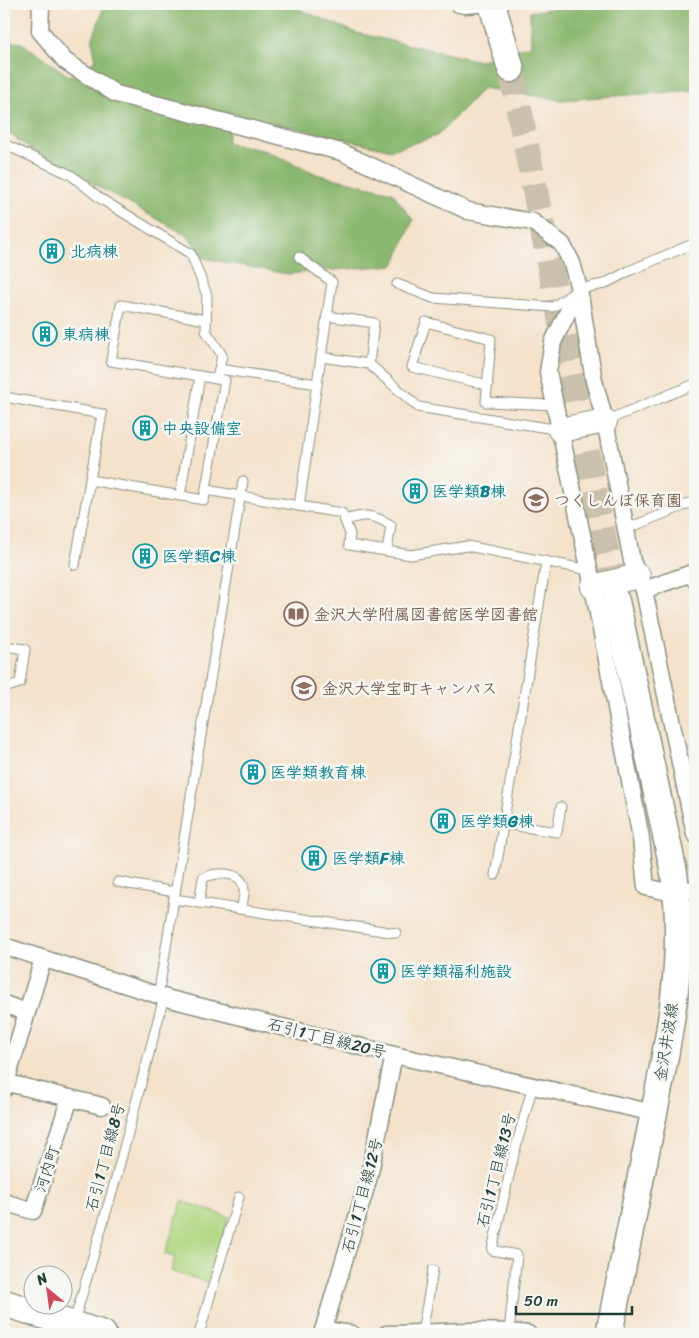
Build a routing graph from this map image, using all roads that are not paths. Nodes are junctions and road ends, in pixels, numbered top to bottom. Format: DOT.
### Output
graph roads {
  1 [pos="41,4"];
  2 [pos="460,4"];
  3 [pos="478,4"];
  4 [pos="492,4"];
  5 [pos="511,69"];
  6 [pos="4,144"];
  7 [pos="695,243"];
  8 [pos="299,258"];
  9 [pos="397,284"];
  10 [pos="579,289"];
  11 [pos="327,316"];
  12 [pos="206,320"];
  13 [pos="321,357"];
  14 [pos="369,364"];
  15 [pos="219,369"];
  16 [pos="200,376"];
  17 [pos="217,379"];
  18 [pos="317,384"];
  19 [pos="695,384"];
  20 [pos="488,385"];
  21 [pos="4,397"];
  22 [pos="555,405"];
  23 [pos="605,421"];
  24 [pos="560,430"];
  25 [pos="90,480"];
  26 [pos="243,481"];
  27 [pos="206,490"];
  28 [pos="180,496"];
  29 [pos="241,496"];
  30 [pos="695,501"];
  31 [pos="299,506"];
  32 [pos="345,520"];
  33 [pos="626,529"];
  34 [pos="387,552"];
  35 [pos="546,562"];
  36 [pos="76,565"];
  37 [pos="591,579"];
  38 [pos="695,580"];
  39 [pos="641,583"];
  40 [pos="616,601"];
  41 [pos="4,646"];
  42 [pos="4,688"];
  43 [pos="561,808"];
  44 [pos="504,824"];
  45 [pos="695,834"];
  46 [pos="495,875"];
  47 [pos="118,882"];
  48 [pos="689,888"];
  49 [pos="174,895"];
  50 [pos="199,903"];
  51 [pos="241,909"];
  52 [pos="396,933"];
  53 [pos="4,946"];
  54 [pos="43,958"];
  55 [pos="161,996"];
  56 [pos="4,1004"];
  57 [pos="26,1012"];
  58 [pos="394,1054"];
  59 [pos="4,1085"];
  60 [pos="533,1085"];
  61 [pos="70,1098"];
  62 [pos="102,1106"];
  63 [pos="654,1113"];
  64 [pos="239,1197"];
  65 [pos="4,1202"];
  66 [pos="432,1270"];
  67 [pos="4,1303"];
  68 [pos="73,1325"];
  69 [pos="323,1332"];
  70 [pos="509,1332"];
  71 [pos="422,1333"];
  72 [pos="103,1334"];
  73 [pos="199,1334"];
  74 [pos="352,1334"];
  75 [pos="386,1334"];
  76 [pos="528,1334"];
  77 [pos="609,1334"];
  1 -- 10 [label="street"];
  2 -- 3 [label="street"];
  4 -- 5 [label="main road"];
  6 -- 12 [label="lane"];
  7 -- 10 [label="lane"];
  8 -- 11 [label="lane"];
  9 -- 10 [label="lane"];
  10 -- 22 [label="street"];
  10 -- 23 [label="street"];
  11 -- 13 [label="lane"];
  11 -- 14 [label="lane"];
  12 -- 15 [label="lane"];
  12 -- 16 [label="lane"];
  13 -- 14 [label="lane"];
  13 -- 18 [label="lane"];
  14 -- 24 [label="lane"];
  15 -- 17 [label="lane"];
  15 -- 18 [label="lane"];
  16 -- 17 [label="lane"];
  16 -- 28 [label="lane"];
  17 -- 27 [label="lane"];
  18 -- 31 [label="lane"];
  19 -- 23 [label="lane"];
  20 -- 20 [label="lane"];
  20 -- 22 [label="lane"];
  21 -- 25 [label="lane"];
  22 -- 24 [label="street"];
  23 -- 24 [label="street"];
  23 -- 33 [label="street"];
  24 -- 37 [label="street"];
  25 -- 28 [label="lane"];
  25 -- 36 [label="lane"];
  26 -- 29 [label="lane, 石引1丁目線8号"];
  27 -- 28 [label="lane"];
  27 -- 29 [label="lane"];
  29 -- 31 [label="lane"];
  29 -- 49 [label="lane, 石引1丁目線8号"];
  30 -- 33 [label="lane"];
  31 -- 32 [label="lane"];
  32 -- 34 [label="lane"];
  32 -- 34 [label="lane"];
  33 -- 39 [label="street"];
  34 -- 35 [label="lane"];
  35 -- 37 [label="lane"];
  35 -- 44 [label="lane"];
  37 -- 39 [label="street"];
  37 -- 48 [label="street"];
  38 -- 39 [label="street"];
  39 -- 45 [label="street"];
  40 -- 48 [label="main road, 金沢井波線"];
  41 -- 42 [label="lane"];
  43 -- 44 [label="lane"];
  44 -- 46 [label="lane"];
  47 -- 49 [label="lane"];
  48 -- 63 [label="main road, 金沢井波線"];
  49 -- 50 [label="lane"];
  49 -- 55 [label="lane, 石引1丁目線8号"];
  50 -- 51 [label="lane"];
  50 -- 51 [label="lane"];
  51 -- 52 [label="lane"];
  53 -- 54 [label="street, 石引1丁目線20号"];
  54 -- 55 [label="street, 石引1丁目線20号"];
  54 -- 57 [label="street"];
  55 -- 58 [label="street, 石引1丁目線20号"];
  55 -- 68 [label="lane, 石引1丁目線8号"];
  56 -- 57 [label="street"];
  57 -- 59 [label="street"];
  58 -- 60 [label="street, 石引1丁目線20号"];
  58 -- 69 [label="street, 石引1丁目線12号"];
  59 -- 61 [label="street"];
  60 -- 63 [label="street, 石引1丁目線20号"];
  60 -- 70 [label="lane, 石引1丁目線13号"];
  61 -- 62 [label="street"];
  61 -- 65 [label="street, 河内町"];
  63 -- 77 [label="main road, 金沢井波線"];
  64 -- 73 [label="lane"];
  66 -- 71 [label="lane"];
  67 -- 68 [label="main road"];
  68 -- 72 [label="main road"];
  69 -- 74 [label="street"];
  70 -- 71 [label="street"];
  70 -- 76 [label="street"];
  71 -- 75 [label="street"];
}
